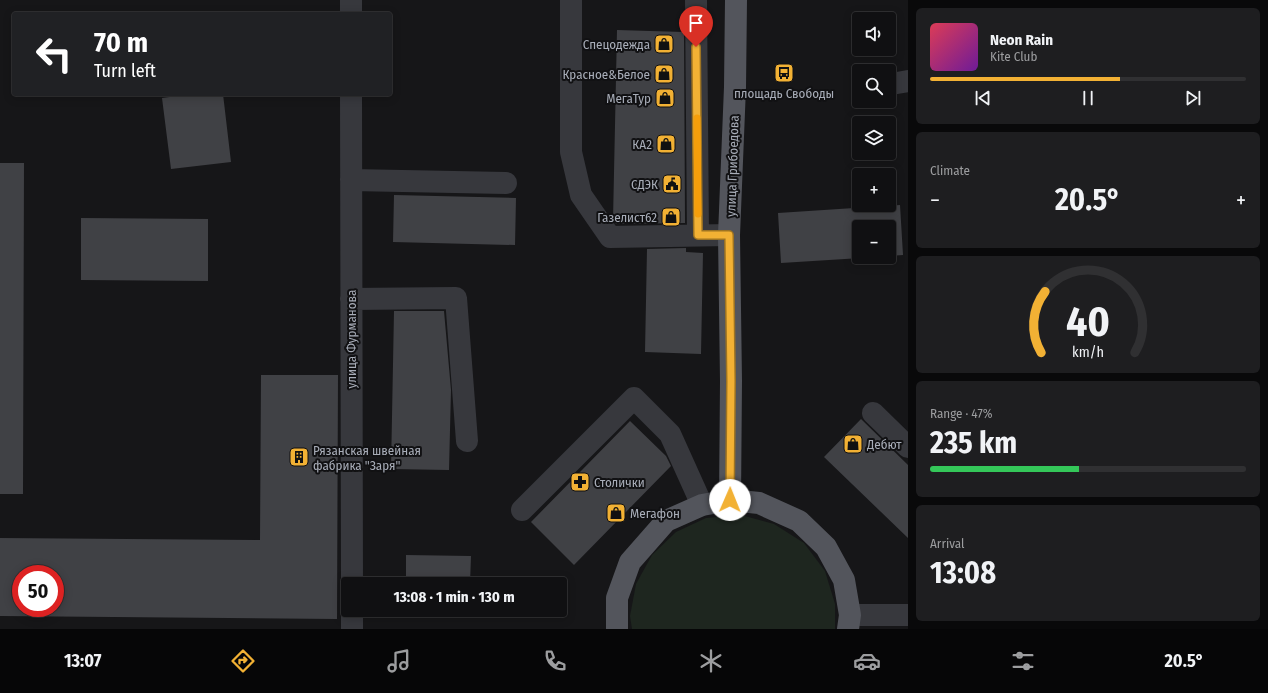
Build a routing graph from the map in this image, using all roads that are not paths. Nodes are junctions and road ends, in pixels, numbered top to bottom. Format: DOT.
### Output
graph roads {
  1 [pos="351,0"];
  2 [pos="571,0"];
  3 [pos="696,0"];
  4 [pos="736,0"];
  5 [pos="351,12"];
  6 [pos="351,96"];
  7 [pos="351,180"];
  8 [pos="506,183"];
  9 [pos="698,235"];
  10 [pos="729,235"];
  11 [pos="351,299"];
  12 [pos="873,413"];
  13 [pos="467,441"];
  14 [pos="908,447"];
  15 [pos="730,500"];
  16 [pos="702,505"];
  17 [pos="522,510"];
  18 [pos="352,577"];
  19 [pos="908,615"];
  20 [pos="352,617"];
  21 [pos="849,622"];
  22 [pos="352,629"];
  23 [pos="617,629"];
  1 -- 5 [label="street"];
  2 -- 9 [label="street"];
  3 -- 9 [label="street"];
  4 -- 10 [label="main road, улица Грибоедова"];
  6 -- 7 [label="street, улица Фурманова"];
  7 -- 8 [label="street"];
  7 -- 11 [label="street, улица Фурманова"];
  9 -- 10 [label="street"];
  10 -- 15 [label="main road, улица Грибоедова"];
  11 -- 13 [label="street"];
  11 -- 18 [label="street, улица Фурманова"];
  12 -- 14 [label="street"];
  15 -- 16 [label="main road"];
  15 -- 21 [label="main road"];
  16 -- 17 [label="street"];
  16 -- 23 [label="main road"];
  19 -- 21 [label="street"];
  20 -- 22 [label="street"];
}
